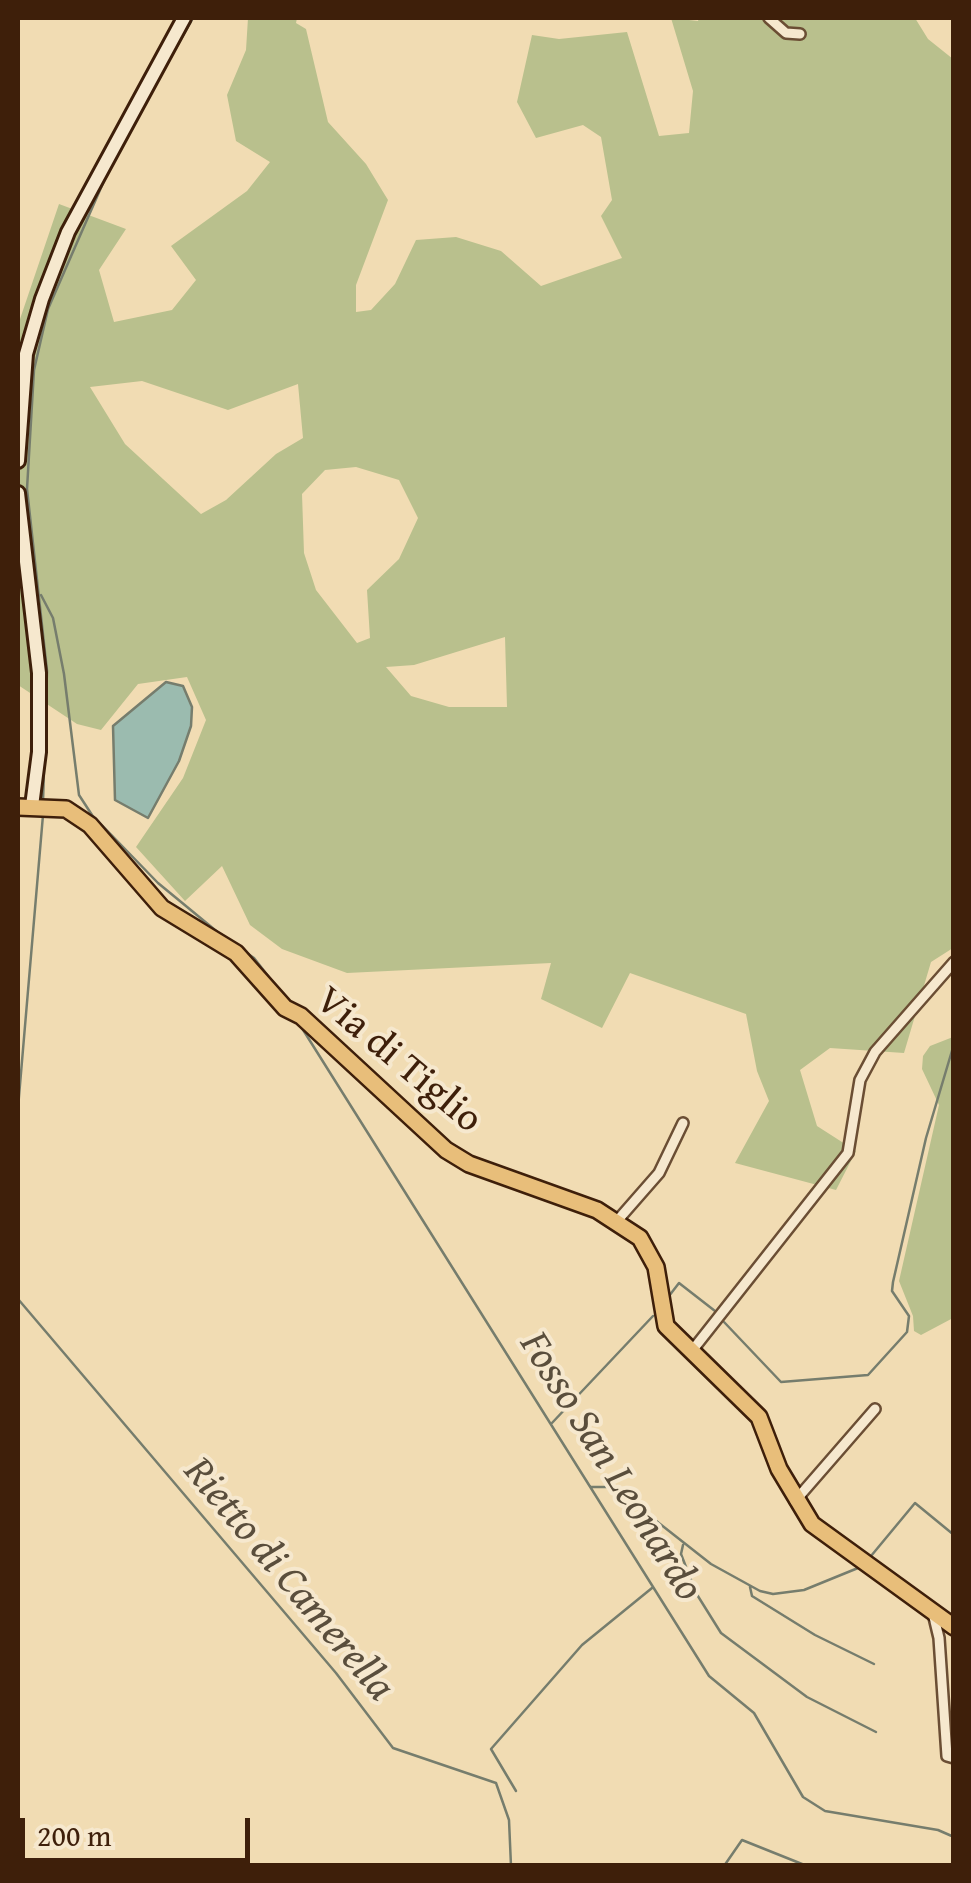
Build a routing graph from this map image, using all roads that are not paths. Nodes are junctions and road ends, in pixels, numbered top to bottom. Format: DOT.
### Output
graph roads {
  1 [pos="184,18"];
  2 [pos="769,18"];
  3 [pos="800,34"];
  4 [pos="18,462"];
  5 [pos="18,493"];
  6 [pos="34,807"];
  7 [pos="954,962"];
  8 [pos="683,1123"];
  9 [pos="617,1221"];
  10 [pos="690,1352"];
  11 [pos="875,1410"];
  12 [pos="795,1501"];
  13 [pos="946,1618"];
  14 [pos="954,1758"];
  1 -- 4 [label="street"];
  2 -- 3 [label="street"];
  5 -- 6 [label="street"];
  6 -- 9 [label="main road, Via di Tiglio"];
  7 -- 10 [label="street"];
  8 -- 9 [label="street"];
  9 -- 10 [label="main road, Via di Tiglio"];
  10 -- 12 [label="main road, Via di Tiglio"];
  11 -- 12 [label="street"];
  12 -- 13 [label="main road, Via di Tiglio"];
  13 -- 14 [label="street"];
}
